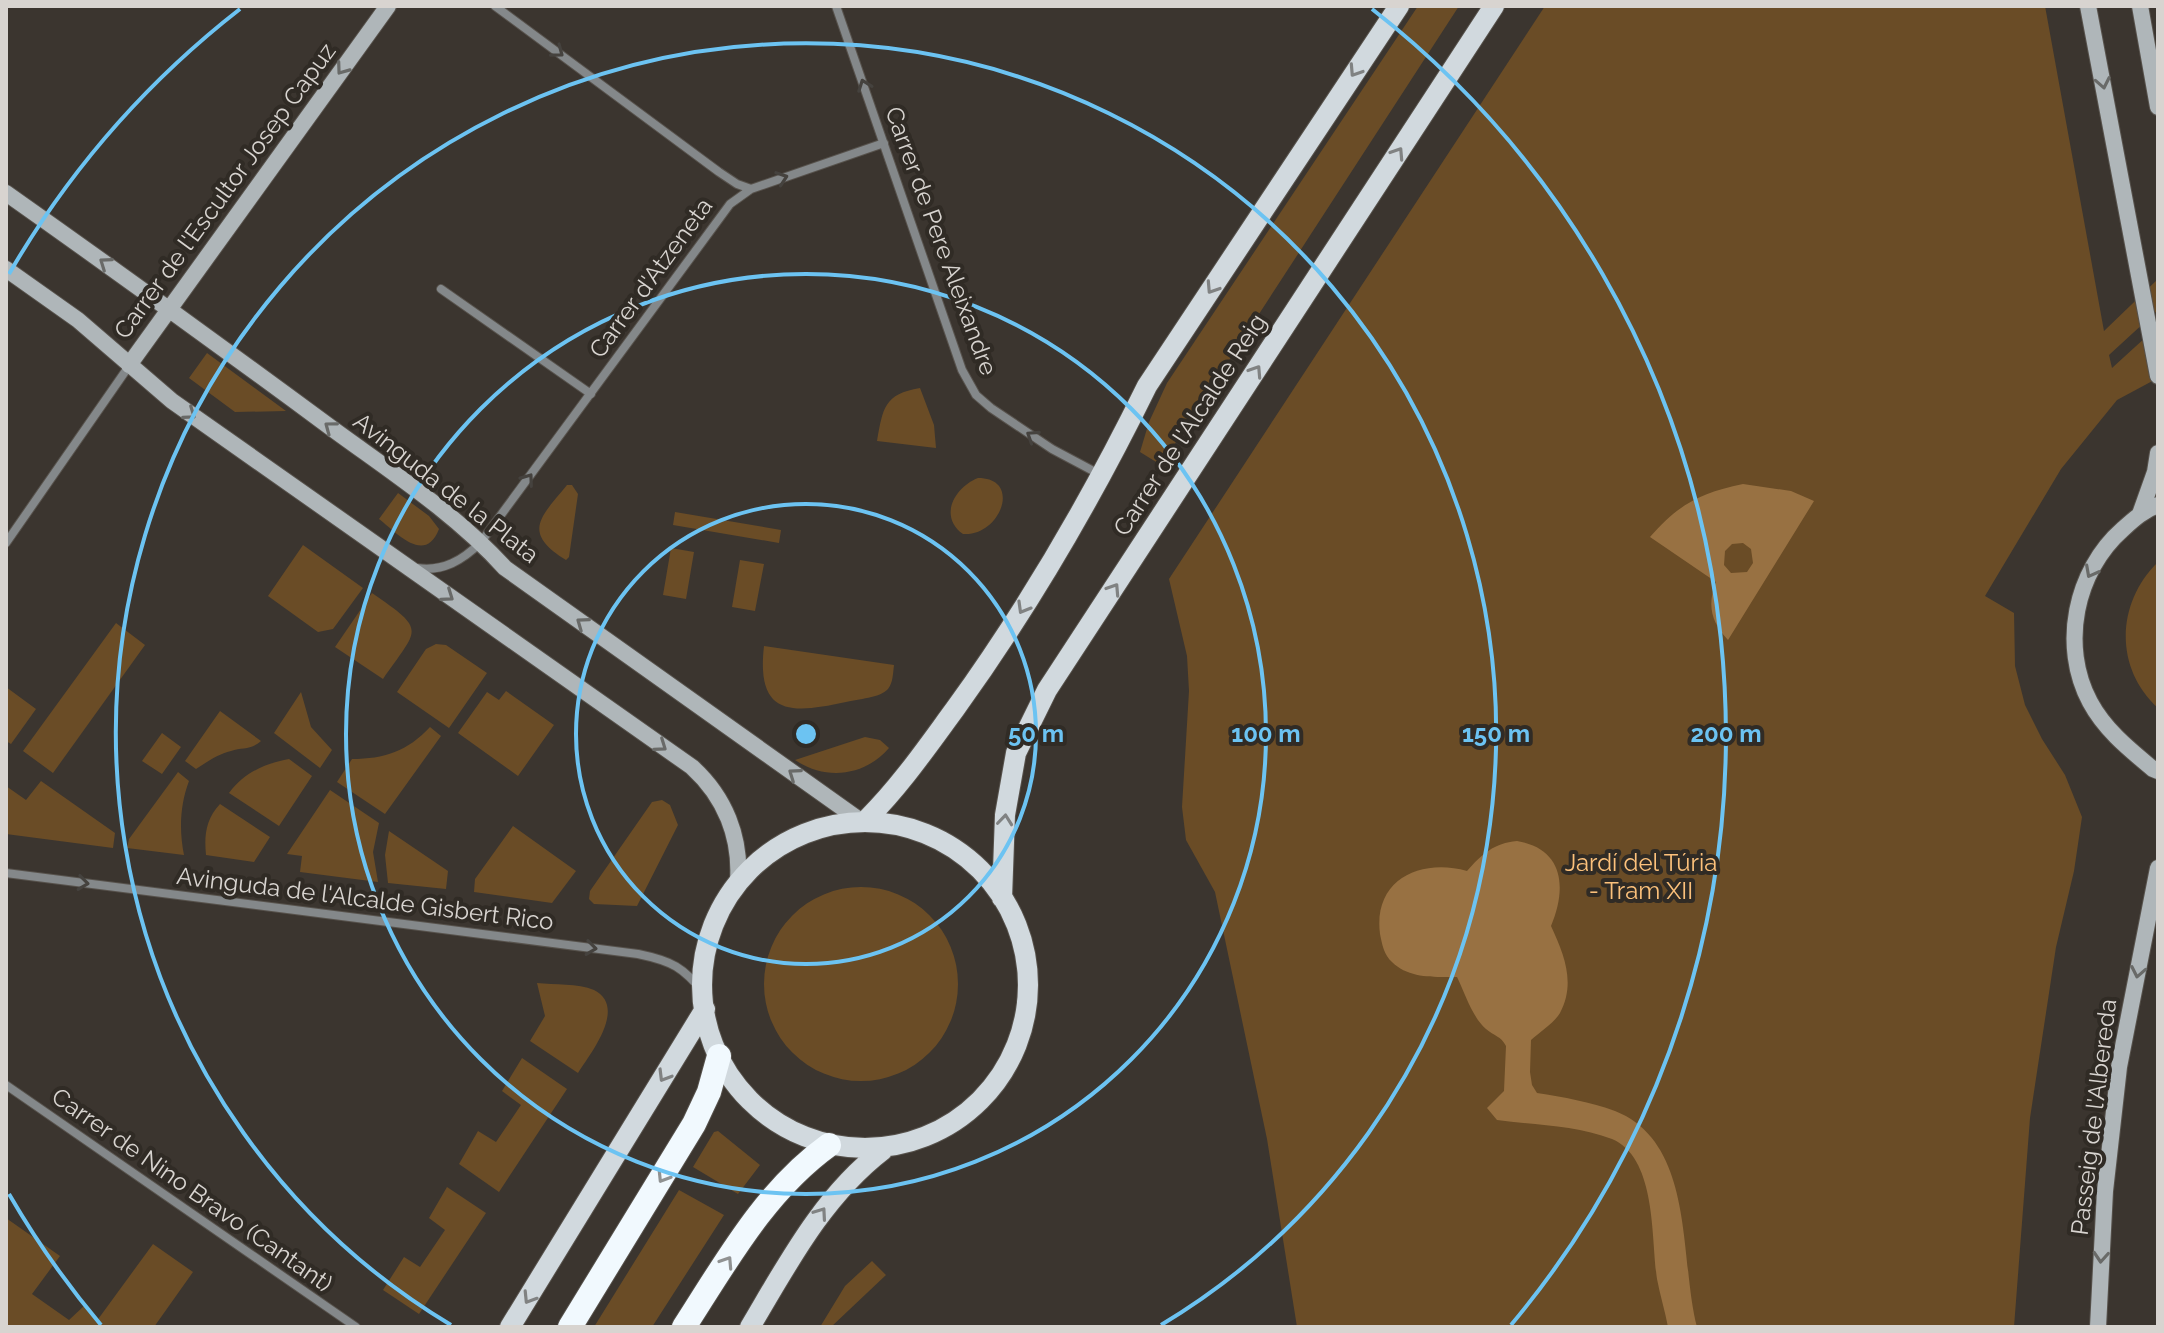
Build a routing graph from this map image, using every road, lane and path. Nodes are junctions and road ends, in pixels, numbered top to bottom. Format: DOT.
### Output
graph roads {
  1 [pos="388,6"];
  2 [pos="495,6"];
  3 [pos="836,6"];
  4 [pos="1399,6"];
  5 [pos="1494,6"];
  6 [pos="2088,6"];
  7 [pos="2140,6"];
  8 [pos="2158,107"];
  9 [pos="884,143"];
  10 [pos="751,189"];
  11 [pos="6,193"];
  12 [pos="6,269"];
  13 [pos="441,289"];
  14 [pos="168,308"];
  15 [pos="129,365"];
  16 [pos="2158,376"];
  17 [pos="591,394"];
  18 [pos="2158,453"];
  19 [pos="1100,475"];
  20 [pos="2152,507"];
  21 [pos="481,542"];
  22 [pos="6,543"];
  23 [pos="405,566"];
  24 [pos="2155,770"];
  25 [pos="2158,787"];
  26 [pos="863,819"];
  27 [pos="2158,868"];
  28 [pos="6,873"];
  29 [pos="738,881"];
  30 [pos="1002,898"];
  31 [pos="705,1002"];
  32 [pos="719,1056"];
  33 [pos="6,1085"];
  34 [pos="829,1145"];
  35 [pos="883,1150"];
  36 [pos="356,1327"];
  37 [pos="510,1327"];
  38 [pos="570,1327"];
  39 [pos="684,1327"];
  40 [pos="750,1327"];
  41 [pos="2098,1327"];
  1 -- 14 [label="main road, Carrer de l'Escultor Josep Capuz, one-way"];
  2 -- 10 [label="street, one-way"];
  9 -- 3 [label="street, Carrer de Pere Aleixandre, one-way"];
  4 -- 19 [label="main road, Carrer de l'Alcalde Reig, one-way"];
  30 -- 5 [label="main road, Carrer de l'Alcalde Reig, one-way"];
  6 -- 16 [label="main road, one-way"];
  7 -- 8 [label="main road"];
  10 -- 9 [label="street, Carrer d'Atzeneta, one-way"];
  19 -- 9 [label="street, Carrer de Pere Aleixandre, one-way"];
  10 -- 17 [label="street, Carrer d'Atzeneta"];
  14 -- 11 [label="main road, Avinguda de la Plata, one-way"];
  12 -- 15 [label="main road"];
  13 -- 17 [label="street, Carrer d'Atzeneta"];
  14 -- 15 [label="main road, Carrer de l'Escultor Josep Capuz"];
  21 -- 14 [label="main road, Avinguda de la Plata, one-way"];
  15 -- 22 [label="street"];
  15 -- 23 [label="main road, one-way"];
  21 -- 17 [label="street, Carrer d'Atzeneta, one-way"];
  18 -- 20 [label="main road"];
  19 -- 26 [label="main road, Carrer de l'Alcalde Reig, one-way"];
  20 -- 24 [label="main road, one-way"];
  21 -- 23 [label="street, Carrer d'Atzeneta"];
  26 -- 21 [label="main road, Avinguda de la Plata, one-way"];
  23 -- 29 [label="main road, one-way"];
  24 -- 25 [label="main road"];
  26 -- 29 [label="main road"];
  26 -- 30 [label="main road"];
  27 -- 41 [label="main road, Passeig de l'Albereda, one-way"];
  28 -- 31 [label="street, Avinguda de l'Alcalde Gisbert Rico, one-way"];
  29 -- 31 [label="main road"];
  30 -- 35 [label="main road"];
  31 -- 32 [label="main road"];
  31 -- 37 [label="main road, one-way"];
  32 -- 34 [label="main road"];
  32 -- 38 [label="highway, one-way"];
  33 -- 36 [label="street, Carrer de Nino Bravo (Cantant)"];
  34 -- 35 [label="main road"];
  39 -- 34 [label="highway, one-way"];
  40 -- 35 [label="main road, one-way"];
}
